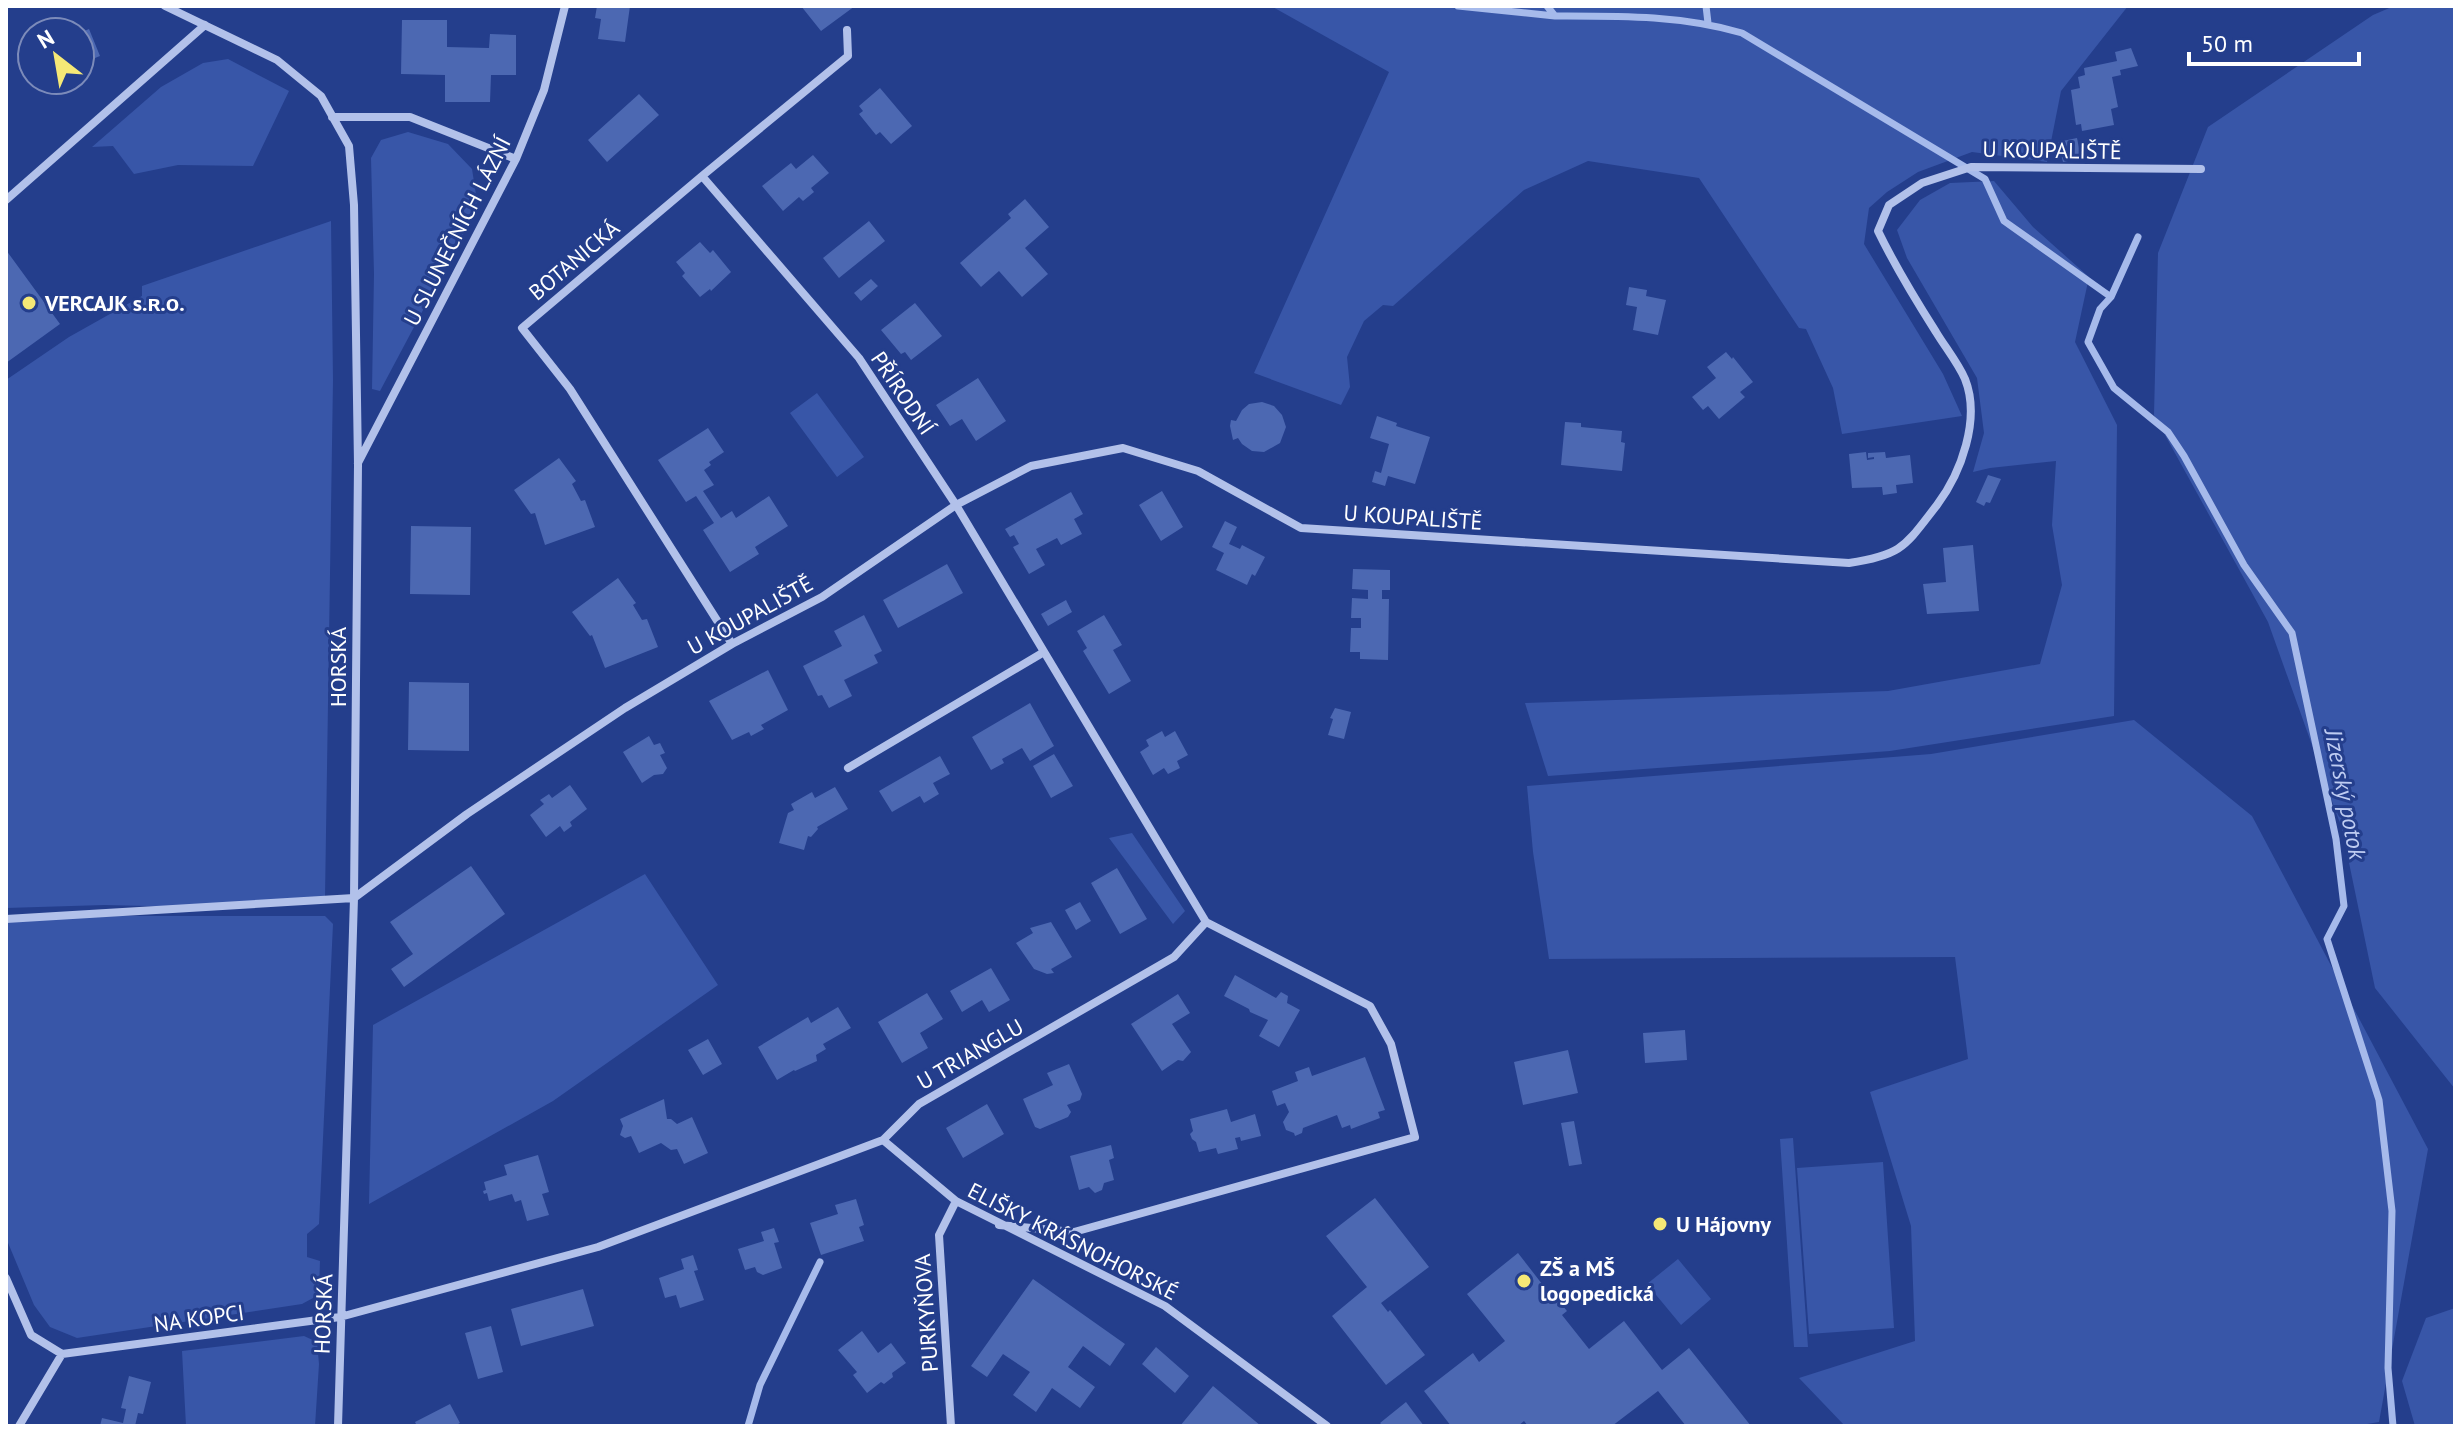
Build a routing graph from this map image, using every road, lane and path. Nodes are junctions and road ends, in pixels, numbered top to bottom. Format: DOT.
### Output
graph roads {
  1 [pos="165,6"];
  2 [pos="565,6"];
  3 [pos="205,25"];
  4 [pos="847,30"];
  5 [pos="332,117"];
  6 [pos="516,159"];
  7 [pos="2201,169"];
  8 [pos="702,176"];
  9 [pos="6,200"];
  10 [pos="358,464"];
  11 [pos="956,505"];
  12 [pos="732,644"];
  13 [pos="1044,652"];
  14 [pos="848,768"];
  15 [pos="354,898"];
  16 [pos="6,919"];
  17 [pos="1206,922"];
  18 [pos="883,1140"];
  19 [pos="956,1201"];
  20 [pos="999,1225"];
  21 [pos="6,1278"];
  22 [pos="340,1317"];
  23 [pos="62,1354"];
  24 [pos="19,1426"];
  25 [pos="338,1426"];
  26 [pos="951,1426"];
  27 [pos="1327,1426"];
  1 -- 3 [label="street, HORSKÁ"];
  2 -- 6 [label="street, U SLUNEČNÍCH LÁZNÍ"];
  3 -- 5 [label="street, HORSKÁ"];
  3 -- 9 [label="street"];
  4 -- 8 [label="street, BOTANICKÁ"];
  5 -- 6 [label="street"];
  5 -- 10 [label="street, HORSKÁ"];
  6 -- 10 [label="street, U SLUNEČNÍCH LÁZNÍ"];
  7 -- 11 [label="street, U KOUPALIŠTĚ"];
  8 -- 11 [label="street, PŘÍRODNÍ"];
  8 -- 12 [label="street, BOTANICKÁ"];
  10 -- 15 [label="street, HORSKÁ"];
  11 -- 12 [label="street, U KOUPALIŠTĚ"];
  11 -- 13 [label="street, PŘÍRODNÍ"];
  12 -- 15 [label="street, U KOUPALIŠTĚ"];
  13 -- 14 [label="street"];
  13 -- 17 [label="street, PŘÍRODNÍ"];
  15 -- 16 [label="street"];
  15 -- 22 [label="street, HORSKÁ"];
  17 -- 18 [label="street, U TRIANGLU"];
  17 -- 20 [label="street"];
  18 -- 19 [label="street, ELIŠKY KRÁSNOHORSKÉ"];
  18 -- 22 [label="street, U TRIANGLU"];
  19 -- 20 [label="street, ELIŠKY KRÁSNOHORSKÉ"];
  19 -- 26 [label="street, PURKYŇOVA"];
  20 -- 27 [label="street, ELIŠKY KRÁSNOHORSKÉ"];
  21 -- 23 [label="street"];
  22 -- 23 [label="street, NA KOPCI"];
  22 -- 25 [label="street, HORSKÁ"];
  23 -- 24 [label="street"];
}
